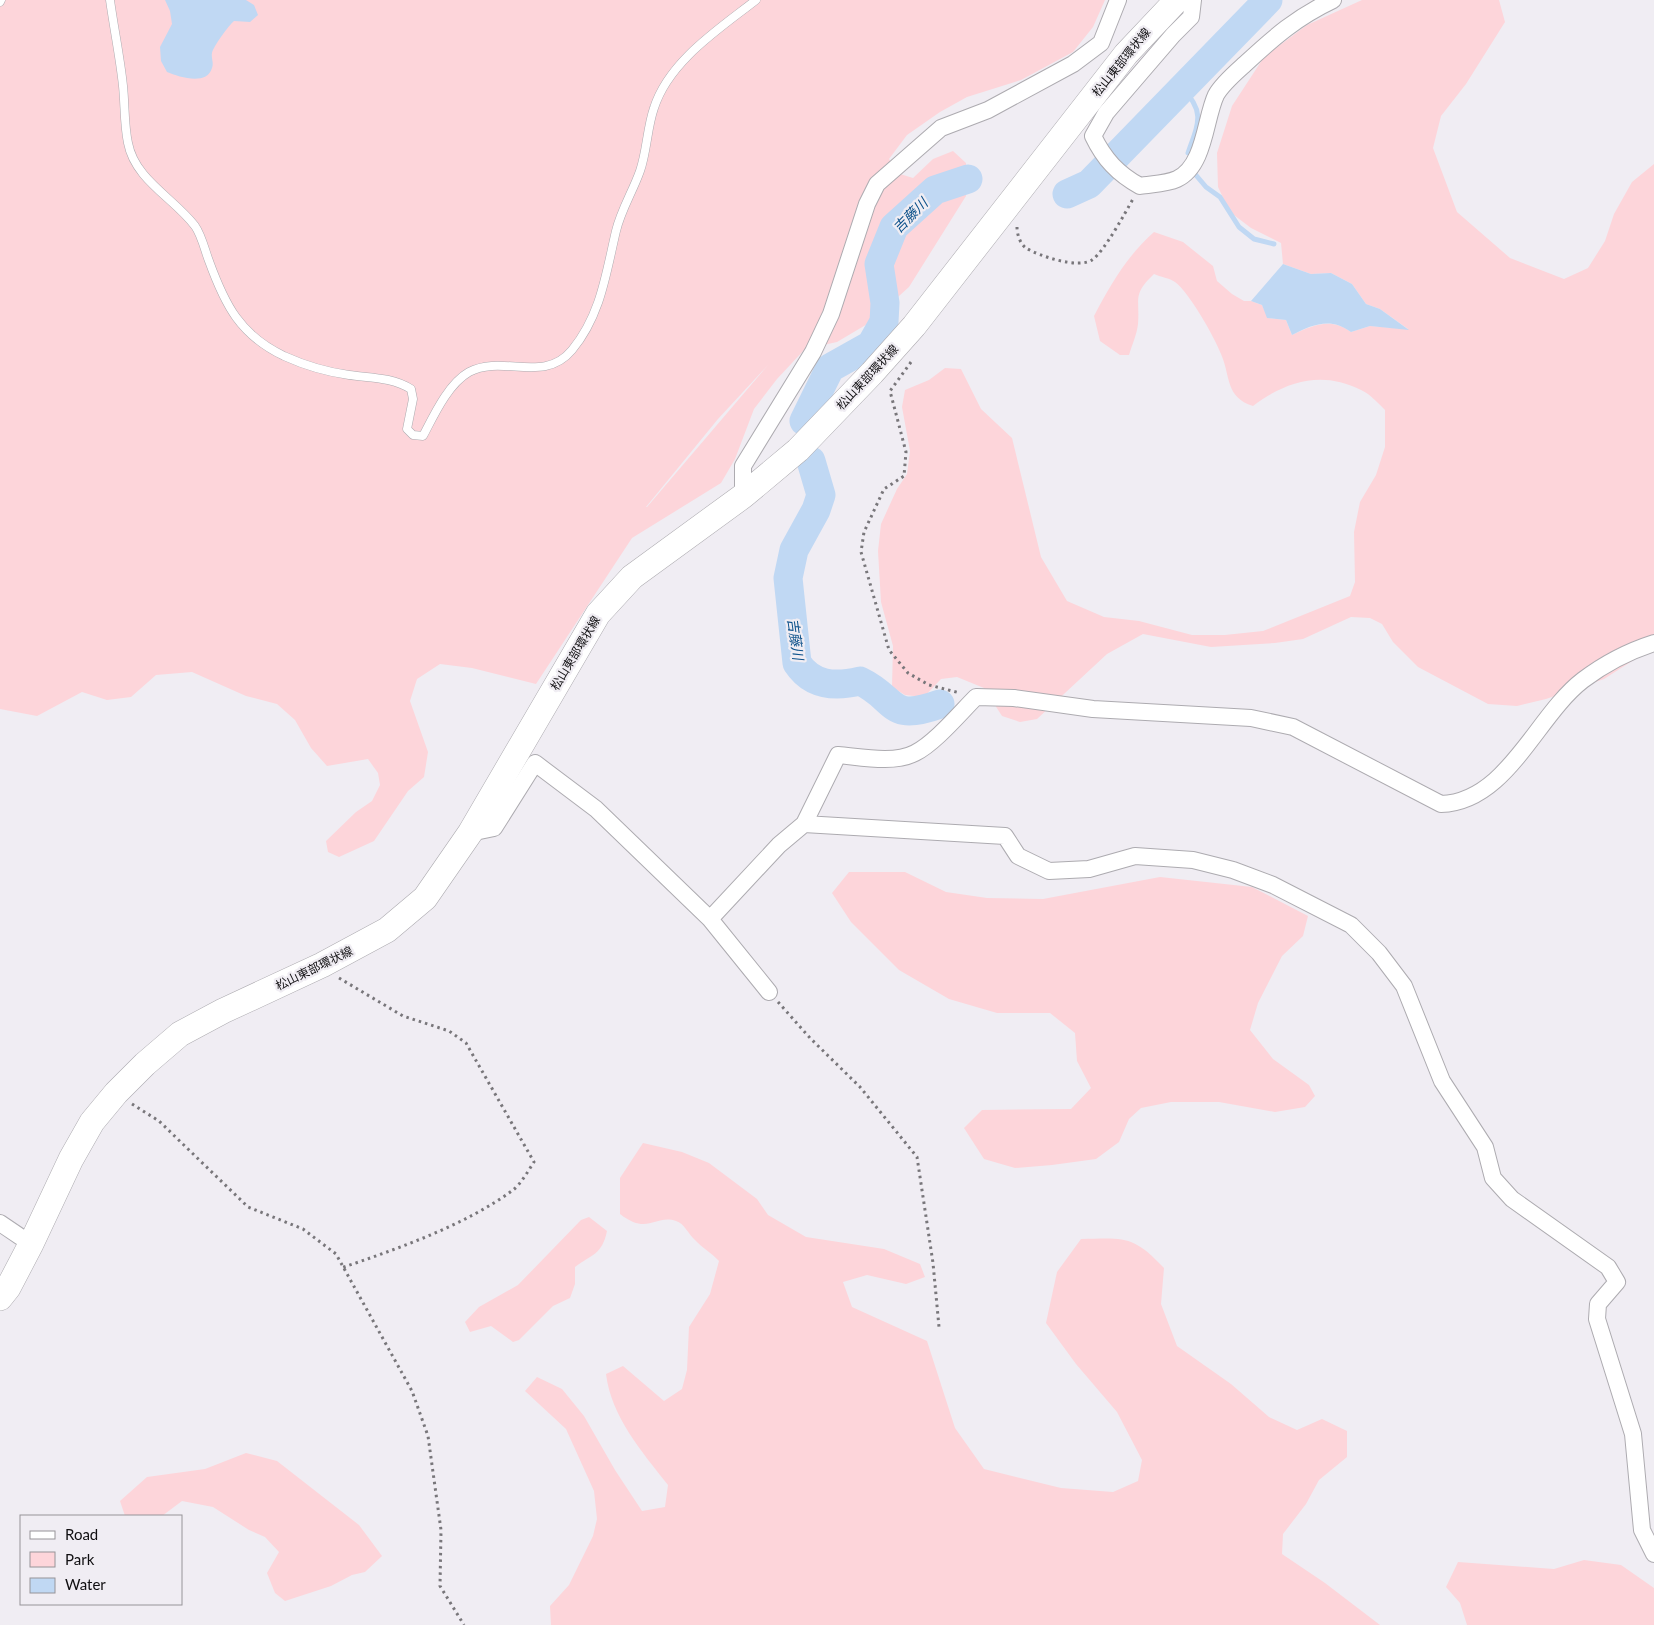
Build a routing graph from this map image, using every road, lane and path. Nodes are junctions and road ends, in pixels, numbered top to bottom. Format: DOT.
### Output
graph roads {
  1 [pos="110,0"];
  2 [pos="756,0"];
  3 [pos="1118,0"];
  4 [pos="1177,0"];
  5 [pos="1193,0"];
  6 [pos="1333,0"];
  7 [pos="1140,186"];
  8 [pos="1017,234"];
  9 [pos="912,360"];
  10 [pos="743,496"];
  11 [pos="1654,643"];
  12 [pos="976,698"];
  13 [pos="804,824"];
  14 [pos="470,833"];
  15 [pos="710,919"];
  16 [pos="322,965"];
  17 [pos="769,992"];
  18 [pos="116,1093"];
  19 [pos="0,1223"];
  20 [pos="30,1244"];
  21 [pos="342,1268"];
  22 [pos="3,1292"];
  23 [pos="939,1327"];
  24 [pos="1654,1554"];
  25 [pos="464,1625"];
  1 -- 2 [label="lane"];
  3 -- 10 [label="street"];
  4 -- 10 [label="main road, 松山東部環状線"];
  5 -- 7 [label="street"];
  6 -- 7 [label="street"];
  7 -- 8 [label="path"];
  9 -- 12 [label="path"];
  10 -- 14 [label="main road, 松山東部環状線"];
  11 -- 12 [label="street"];
  12 -- 13 [label="street"];
  13 -- 15 [label="street"];
  13 -- 24 [label="street"];
  14 -- 15 [label="street"];
  14 -- 16 [label="main road, 松山東部環状線"];
  15 -- 17 [label="street"];
  16 -- 18 [label="main road, 松山東部環状線"];
  16 -- 21 [label="path"];
  17 -- 23 [label="path"];
  18 -- 20 [label="main road, 松山東部環状線"];
  18 -- 21 [label="path"];
  19 -- 20 [label="street"];
  20 -- 22 [label="main road, 松山東部環状線"];
  21 -- 25 [label="path"];
}
